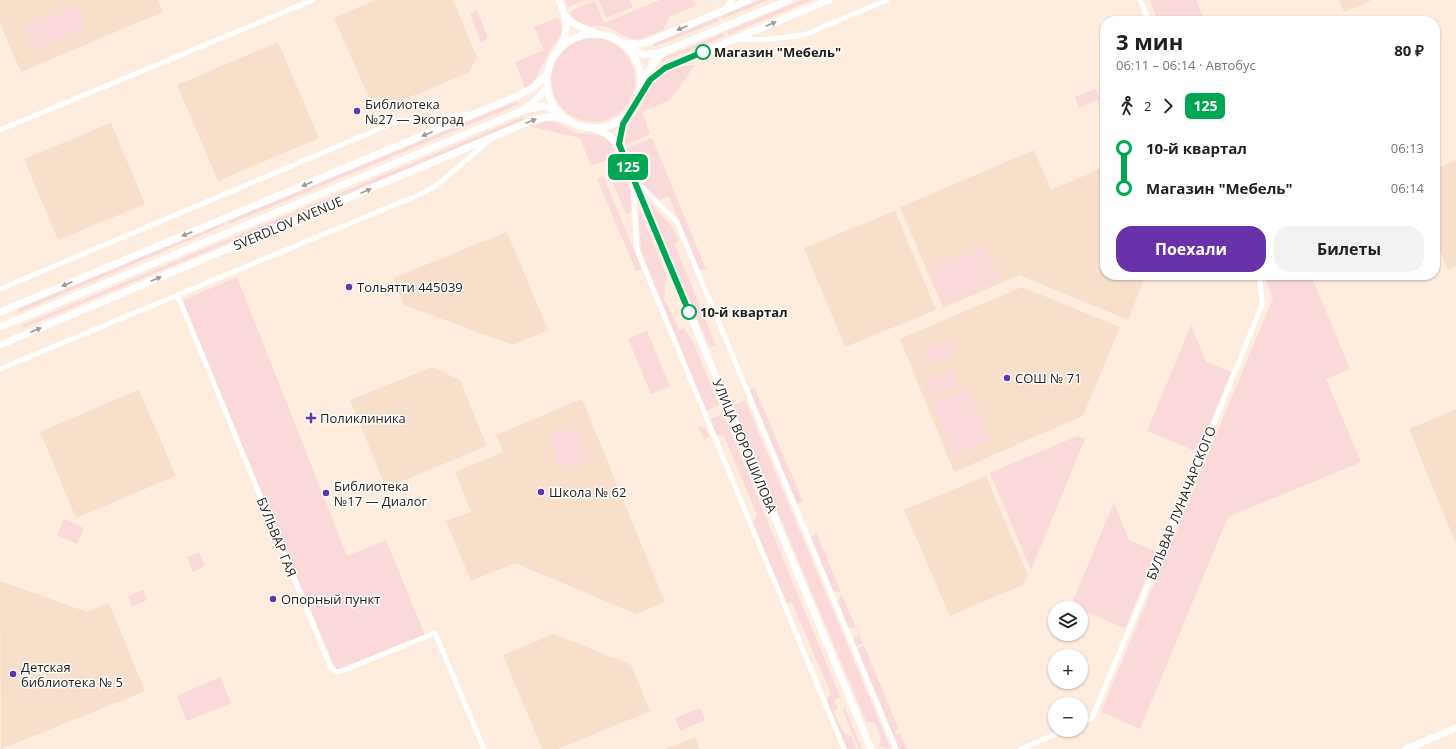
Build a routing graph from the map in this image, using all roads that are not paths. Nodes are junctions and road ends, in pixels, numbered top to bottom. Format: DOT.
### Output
graph roads {
  1 [pos="313,0"];
  2 [pos="559,0"];
  3 [pos="732,0"];
  4 [pos="748,0"];
  5 [pos="789,0"];
  6 [pos="828,0"];
  7 [pos="887,0"];
  8 [pos="1140,0"];
  9 [pos="724,10"];
  10 [pos="1147,16"];
  11 [pos="567,18"];
  12 [pos="598,33"];
  13 [pos="735,39"];
  14 [pos="627,45"];
  15 [pos="557,51"];
  16 [pos="663,52"];
  17 [pos="547,74"];
  18 [pos="642,84"];
  19 [pos="547,87"];
  20 [pos="640,96"];
  21 [pos="524,110"];
  22 [pos="557,111"];
  23 [pos="631,112"];
  24 [pos="476,113"];
  25 [pos="577,125"];
  26 [pos="593,128"];
  27 [pos="0,130"];
  28 [pos="495,136"];
  29 [pos="619,144"];
  30 [pos="633,179"];
  31 [pos="1260,280"];
  32 [pos="0,289"];
  33 [pos="178,296"];
  34 [pos="0,312"];
  35 [pos="0,328"];
  36 [pos="0,345"];
  37 [pos="0,370"];
  38 [pos="1088,720"];
  39 [pos="1456,728"];
  40 [pos="1049,737"];
  41 [pos="484,749"];
  42 [pos="844,749"];
  43 [pos="871,749"];
  44 [pos="896,749"];
  45 [pos="1021,749"];
  46 [pos="1406,749"];
  1 -- 27 [label="street"];
  2 -- 11 [label="main road"];
  3 -- 9 [label="street"];
  4 -- 9 [label="main road"];
  5 -- 16 [label="main road"];
  13 -- 6 [label="main road, one-way"];
  7 -- 13 [label="street"];
  8 -- 10 [label="street"];
  9 -- 14 [label="main road, one-way"];
  11 -- 12 [label="main road"];
  11 -- 15 [label="main road"];
  12 -- 14 [label="main road"];
  12 -- 15 [label="main road"];
  13 -- 20 [label="main road"];
  14 -- 16 [label="main road"];
  14 -- 18 [label="main road"];
  15 -- 17 [label="main road"];
  16 -- 18 [label="main road"];
  17 -- 19 [label="main road"];
  17 -- 24 [label="main road"];
  18 -- 20 [label="main road"];
  19 -- 21 [label="main road, SVERDLOV AVENUE"];
  19 -- 22 [label="main road"];
  20 -- 23 [label="main road"];
  21 -- 22 [label="main road, SVERDLOV AVENUE"];
  21 -- 35 [label="main road, SVERDLOV AVENUE"];
  22 -- 25 [label="main road"];
  23 -- 26 [label="main road"];
  23 -- 29 [label="main road"];
  24 -- 32 [label="street"];
  24 -- 34 [label="main road, one-way"];
  25 -- 26 [label="main road"];
  28 -- 25 [label="main road, SVERDLOV AVENUE, one-way"];
  26 -- 29 [label="main road"];
  28 -- 33 [label="street"];
  36 -- 28 [label="main road, SVERDLOV AVENUE, one-way"];
  29 -- 30 [label="main road, УЛИЦА ВОРОШИЛОВА"];
  30 -- 42 [label="street"];
  30 -- 43 [label="main road, УЛИЦА ВОРОШИЛОВА"];
  30 -- 44 [label="street"];
  31 -- 38 [label="street, БУЛЬВАР ЛУНАЧАРСКОГО"];
  33 -- 37 [label="street"];
  33 -- 41 [label="street, БУЛЬВАР ГАЯ"];
  39 -- 46 [label="main road"];
  40 -- 45 [label="street"];
}
